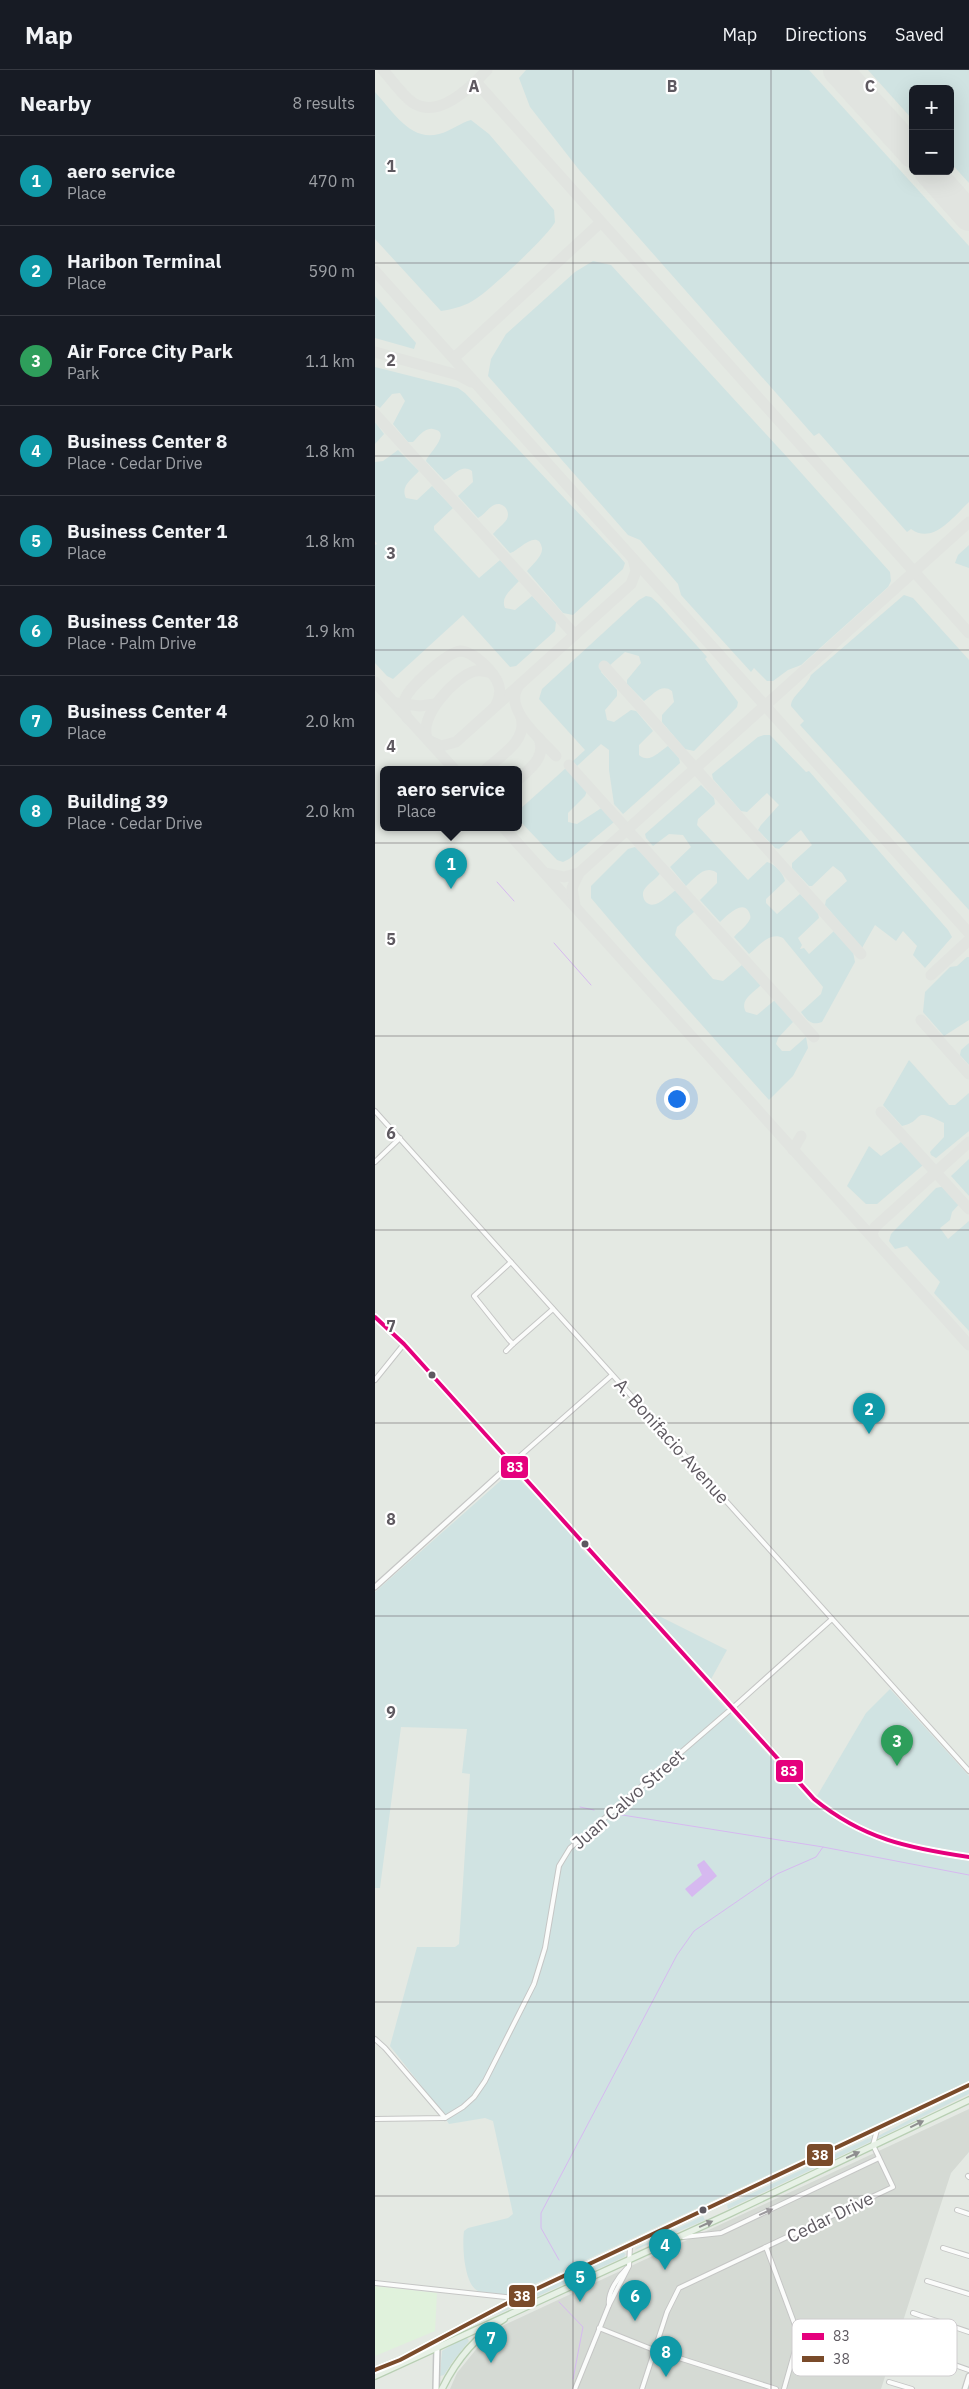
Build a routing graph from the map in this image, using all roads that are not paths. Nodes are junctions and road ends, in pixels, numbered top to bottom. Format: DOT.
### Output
graph roads {
  1 [pos="375,1111"];
  2 [pos="400,1138"];
  3 [pos="375,1162"];
  4 [pos="511,1262"];
  5 [pos="553,1309"];
  6 [pos="375,1317"];
  7 [pos="404,1344"];
  8 [pos="513,1344"];
  9 [pos="506,1351"];
  10 [pos="612,1375"];
  11 [pos="375,1380"];
  12 [pos="511,1464"];
  13 [pos="375,1587"];
  14 [pos="832,1619"];
  15 [pos="732,1709"];
  16 [pos="969,1771"];
  17 [pos="969,1857"];
  18 [pos="375,2039"];
  19 [pos="969,2085"];
  20 [pos="969,2100"];
  21 [pos="445,2118"];
  22 [pos="375,2119"];
  23 [pos="877,2129"];
  24 [pos="873,2146"];
  25 [pos="879,2158"];
  26 [pos="957,2210"];
  27 [pos="969,2214"];
  28 [pos="677,2237"];
  29 [pos="630,2246"];
  30 [pos="766,2248"];
  31 [pos="943,2248"];
  32 [pos="969,2256"];
  33 [pos="630,2263"];
  34 [pos="927,2281"];
  35 [pos="375,2283"];
  36 [pos="969,2294"];
  37 [pos="517,2298"];
  38 [pos="526,2305"];
  39 [pos="913,2313"];
  40 [pos="793,2319"];
  41 [pos="931,2319"];
  42 [pos="599,2328"];
  43 [pos="957,2328"];
  44 [pos="969,2332"];
  45 [pos="437,2344"];
  46 [pos="654,2350"];
  47 [pos="792,2361"];
  48 [pos="957,2366"];
  49 [pos="375,2370"];
  50 [pos="969,2370"];
  51 [pos="375,2376"];
  52 [pos="969,2376"];
  53 [pos="889,2382"];
  54 [pos="437,2389"];
  55 [pos="442,2389"];
  56 [pos="575,2389"];
  57 [pos="642,2389"];
  58 [pos="776,2389"];
  59 [pos="784,2389"];
  60 [pos="912,2389"];
  61 [pos="965,2389"];
  1 -- 2 [label="street, A. Bonifacio Avenue"];
  2 -- 3 [label="street"];
  2 -- 4 [label="street, A. Bonifacio Avenue"];
  4 -- 5 [label="street, A. Bonifacio Avenue"];
  4 -- 8 [label="street"];
  5 -- 8 [label="street"];
  5 -- 10 [label="street, A. Bonifacio Avenue"];
  6 -- 7 [label="main road"];
  7 -- 11 [label="street"];
  7 -- 12 [label="main road"];
  8 -- 9 [label="street"];
  10 -- 12 [label="street"];
  10 -- 14 [label="street, A. Bonifacio Avenue"];
  12 -- 13 [label="street"];
  12 -- 15 [label="main road"];
  14 -- 15 [label="street, Juan Calvo Street"];
  14 -- 16 [label="street, A. Bonifacio Avenue"];
  15 -- 17 [label="main road"];
  15 -- 21 [label="street, Juan Calvo Street"];
  18 -- 21 [label="street"];
  19 -- 23 [label="main road"];
  24 -- 20 [label="main road, one-way"];
  21 -- 22 [label="street"];
  23 -- 24 [label="street"];
  23 -- 29 [label="main road"];
  24 -- 25 [label="street"];
  28 -- 24 [label="main road, one-way"];
  28 -- 25 [label="street, one-way"];
  25 -- 30 [label="street, Cedar Drive"];
  26 -- 27 [label="street"];
  28 -- 33 [label="main road"];
  29 -- 33 [label="street"];
  29 -- 37 [label="main road"];
  30 -- 40 [label="street, Cedar Drive"];
  30 -- 46 [label="street, Cedar Drive"];
  31 -- 32 [label="street"];
  33 -- 38 [label="main road"];
  33 -- 42 [label="street"];
  34 -- 36 [label="street"];
  35 -- 37 [label="street"];
  37 -- 45 [label="main road"];
  38 -- 45 [label="main road"];
  38 -- 55 [label="main road"];
  39 -- 41 [label="street"];
  42 -- 46 [label="street"];
  42 -- 56 [label="street"];
  43 -- 44 [label="street"];
  45 -- 49 [label="main road"];
  45 -- 51 [label="main road"];
  45 -- 54 [label="main road"];
  46 -- 57 [label="street, Cedar Drive"];
  46 -- 58 [label="street"];
  47 -- 59 [label="street, Cedar Drive"];
  48 -- 50 [label="street"];
  52 -- 61 [label="street"];
  53 -- 60 [label="street"];
}
